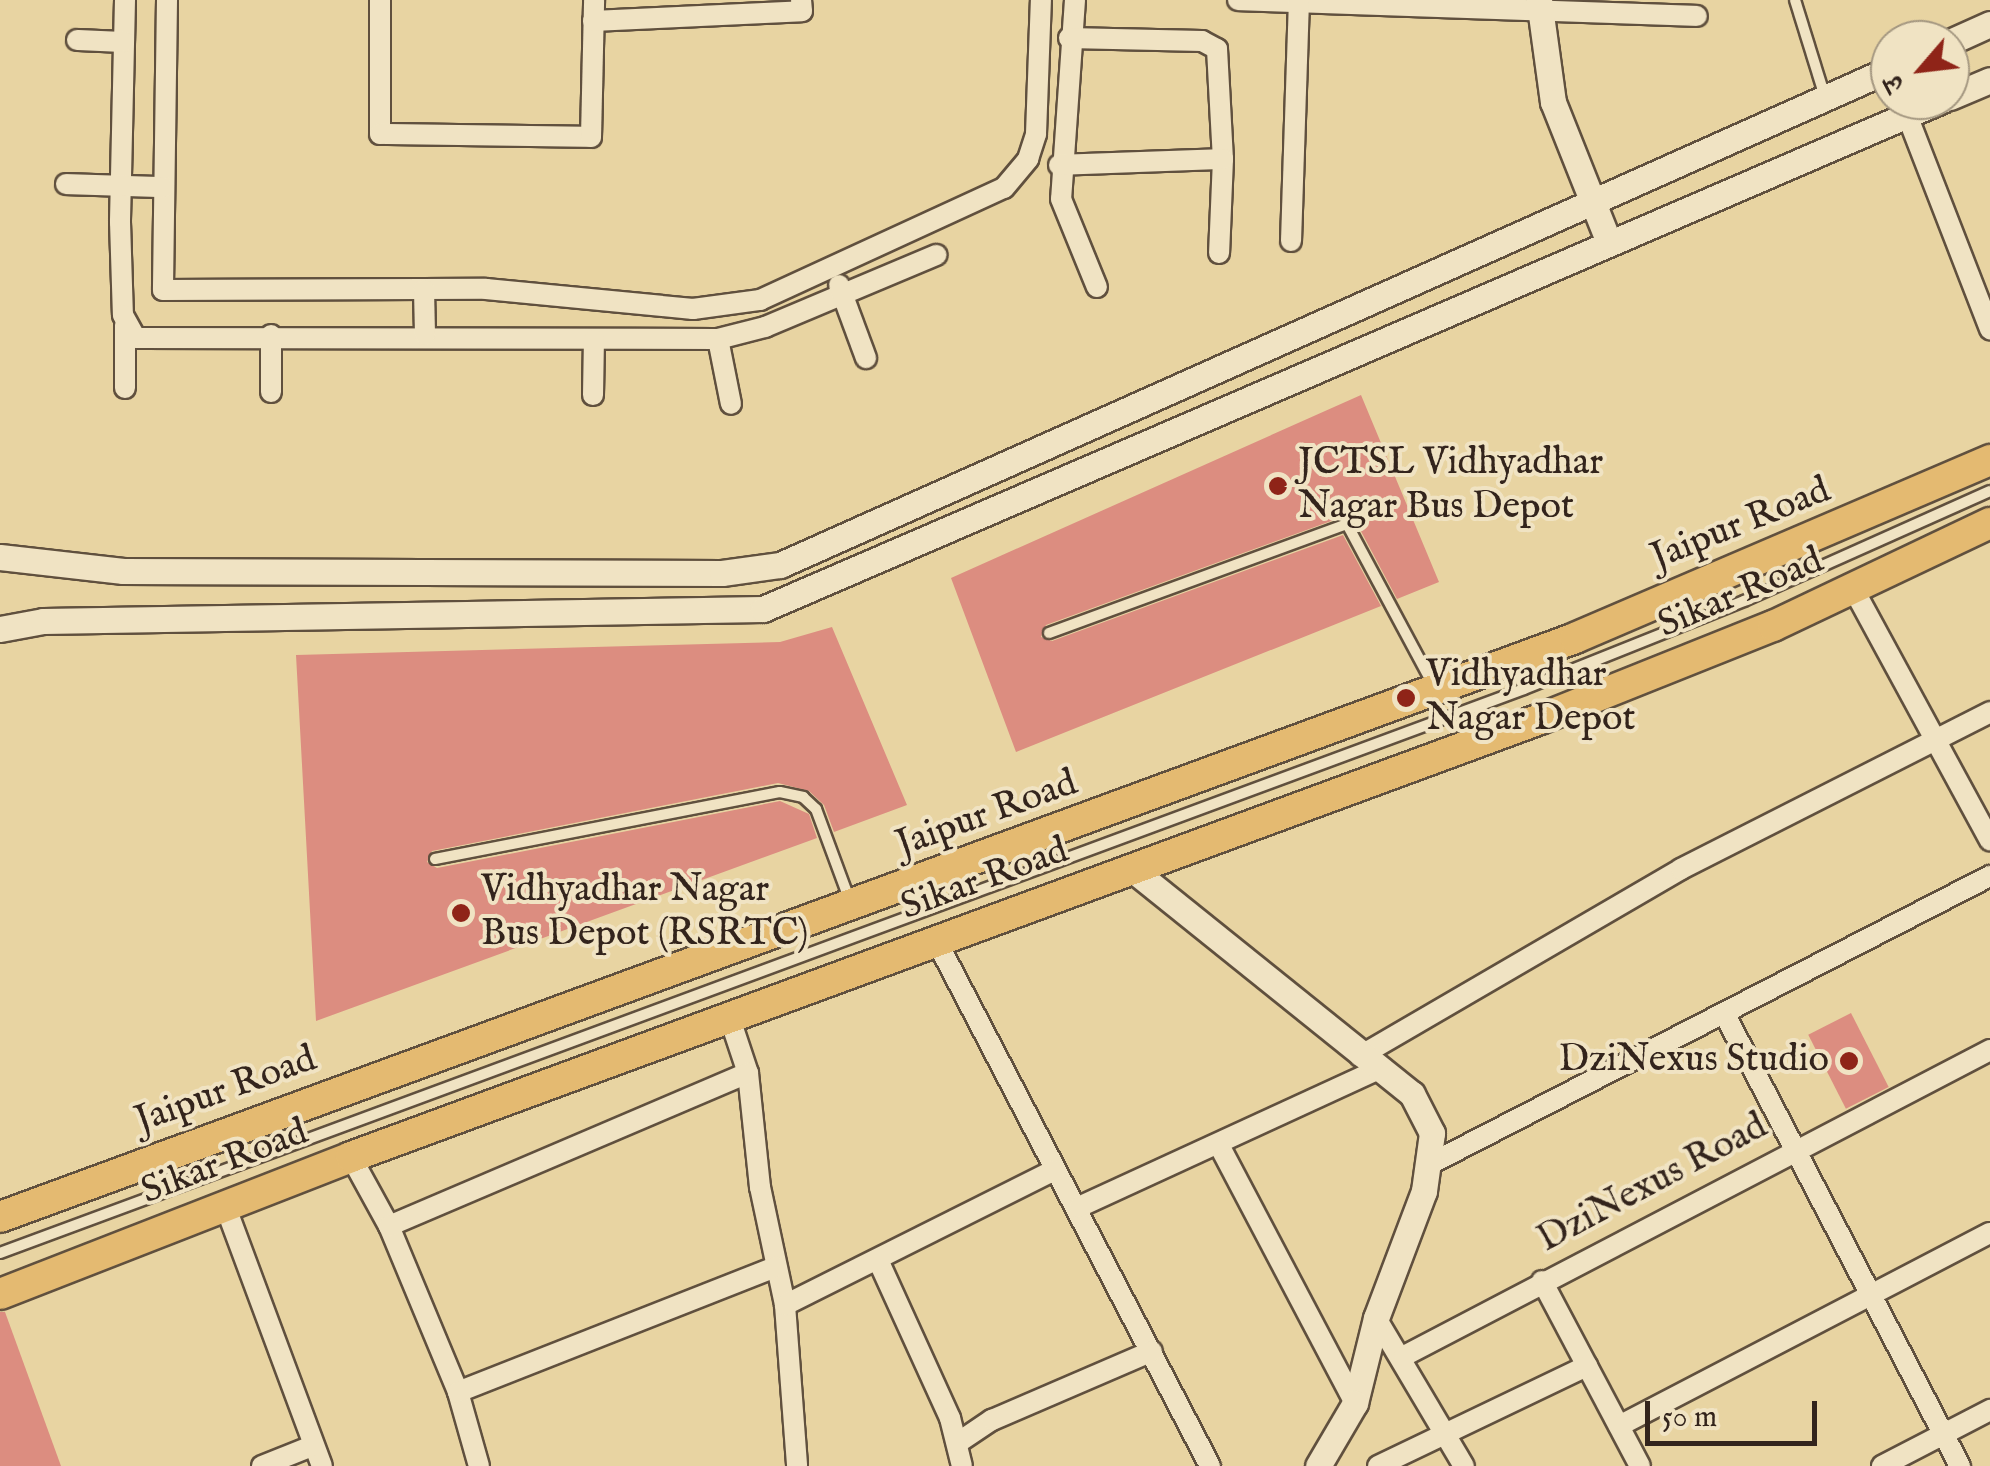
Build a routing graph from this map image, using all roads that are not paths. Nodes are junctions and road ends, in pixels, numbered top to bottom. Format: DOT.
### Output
graph roads {
  1 [pos="125,0"];
  2 [pos="167,0"];
  3 [pos="380,0"];
  4 [pos="802,0"];
  5 [pos="1041,0"];
  6 [pos="1075,0"];
  7 [pos="1238,0"];
  8 [pos="1794,0"];
  9 [pos="1300,2"];
  10 [pos="1539,6"];
  11 [pos="593,10"];
  12 [pos="1696,16"];
  13 [pos="1069,38"];
  14 [pos="77,40"];
  15 [pos="124,42"];
  16 [pos="1870,78"];
  17 [pos="1826,98"];
  18 [pos="1895,120"];
  19 [pos="1909,120"];
  20 [pos="1223,159"];
  21 [pos="1059,166"];
  22 [pos="66,184"];
  23 [pos="121,186"];
  24 [pos="164,187"];
  25 [pos="1590,203"];
  26 [pos="1608,240"];
  27 [pos="1290,241"];
  28 [pos="1218,253"];
  29 [pos="936,254"];
  30 [pos="833,270"];
  31 [pos="1981,280"];
  32 [pos="1097,287"];
  33 [pos="424,290"];
  34 [pos="843,296"];
  35 [pos="126,325"];
  36 [pos="1990,328"];
  37 [pos="271,334"];
  38 [pos="425,335"];
  39 [pos="718,339"];
  40 [pos="594,340"];
  41 [pos="866,358"];
  42 [pos="125,388"];
  43 [pos="270,392"];
  44 [pos="593,395"];
  45 [pos="731,404"];
  46 [pos="1990,460"];
  47 [pos="1990,492"];
  48 [pos="1990,524"];
  49 [pos="0,557"];
  50 [pos="1854,590"];
  51 [pos="0,629"];
  52 [pos="1050,633"];
  53 [pos="1436,689"];
  54 [pos="1990,712"];
  55 [pos="1936,740"];
  56 [pos="1990,840"];
  57 [pos="434,860"];
  58 [pos="1132,869"];
  59 [pos="1990,876"];
  60 [pos="852,907"];
  61 [pos="936,940"];
  62 [pos="1724,1015"];
  63 [pos="730,1019"];
  64 [pos="1990,1050"];
  65 [pos="1368,1063"];
  66 [pos="748,1073"];
  67 [pos="1220,1147"];
  68 [pos="1797,1148"];
  69 [pos="352,1157"];
  70 [pos="1430,1164"];
  71 [pos="1054,1170"];
  72 [pos="1079,1207"];
  73 [pos="226,1208"];
  74 [pos="0,1216"];
  75 [pos="389,1226"];
  76 [pos="1990,1233"];
  77 [pos="0,1254"];
  78 [pos="878,1260"];
  79 [pos="775,1267"];
  80 [pos="1542,1281"];
  81 [pos="1871,1293"];
  82 [pos="0,1294"];
  83 [pos="785,1305"];
  84 [pos="1376,1318"];
  85 [pos="1152,1351"];
  86 [pos="1404,1356"];
  87 [pos="1587,1366"];
  88 [pos="458,1392"];
  89 [pos="1355,1404"];
  90 [pos="1990,1410"];
  91 [pos="1619,1426"];
  92 [pos="1943,1434"];
  93 [pos="1447,1436"];
  94 [pos="959,1442"];
  95 [pos="312,1446"];
  96 [pos="262,1466"];
  97 [pos="322,1466"];
  98 [pos="479,1466"];
  99 [pos="797,1466"];
  100 [pos="962,1466"];
  101 [pos="1210,1466"];
  102 [pos="1318,1466"];
  103 [pos="1378,1466"];
  104 [pos="1464,1466"];
  105 [pos="1640,1466"];
  106 [pos="1882,1466"];
  107 [pos="1960,1466"];
  1 -- 15 [label="street"];
  2 -- 24 [label="street"];
  3 -- 11 [label="street"];
  4 -- 11 [label="street"];
  5 -- 30 [label="street"];
  6 -- 13 [label="street"];
  7 -- 9 [label="street"];
  8 -- 17 [label="lane"];
  9 -- 10 [label="street"];
  9 -- 27 [label="street"];
  10 -- 12 [label="street"];
  10 -- 25 [label="street"];
  13 -- 20 [label="street"];
  13 -- 21 [label="street"];
  14 -- 15 [label="street"];
  15 -- 23 [label="street"];
  16 -- 17 [label="street"];
  17 -- 25 [label="street"];
  18 -- 26 [label="street"];
  19 -- 31 [label="street"];
  20 -- 21 [label="street"];
  20 -- 28 [label="street"];
  21 -- 32 [label="street"];
  22 -- 23 [label="street"];
  23 -- 24 [label="street"];
  23 -- 35 [label="street"];
  24 -- 33 [label="street"];
  25 -- 26 [label="street"];
  25 -- 49 [label="street"];
  26 -- 51 [label="street"];
  29 -- 34 [label="street"];
  30 -- 33 [label="street"];
  30 -- 34 [label="street"];
  31 -- 36 [label="street"];
  33 -- 38 [label="street"];
  34 -- 39 [label="street"];
  34 -- 41 [label="street"];
  35 -- 37 [label="street"];
  35 -- 42 [label="street"];
  37 -- 38 [label="street"];
  37 -- 43 [label="street"];
  38 -- 40 [label="street"];
  39 -- 40 [label="street"];
  39 -- 45 [label="street"];
  40 -- 44 [label="street"];
  46 -- 53 [label="main road, Jaipur Road"];
  47 -- 77 [label="lane"];
  48 -- 50 [label="main road, Sikar Road"];
  50 -- 55 [label="street"];
  50 -- 58 [label="main road, Sikar Road"];
  52 -- 53 [label="lane"];
  53 -- 60 [label="main road, Jaipur Road"];
  54 -- 55 [label="street"];
  55 -- 56 [label="street"];
  55 -- 65 [label="street"];
  57 -- 60 [label="lane"];
  58 -- 61 [label="main road, Sikar Road"];
  58 -- 65 [label="street"];
  59 -- 62 [label="street"];
  60 -- 74 [label="main road, Jaipur Road"];
  61 -- 63 [label="main road, Sikar Road"];
  61 -- 71 [label="street"];
  62 -- 68 [label="street"];
  62 -- 70 [label="street"];
  63 -- 66 [label="street"];
  63 -- 69 [label="main road, Sikar Road"];
  64 -- 68 [label="street, DziNexus Road"];
  65 -- 67 [label="street"];
  65 -- 70 [label="street"];
  66 -- 75 [label="street"];
  66 -- 79 [label="street"];
  67 -- 72 [label="street"];
  67 -- 89 [label="street"];
  68 -- 80 [label="street, DziNexus Road"];
  68 -- 81 [label="street"];
  69 -- 73 [label="main road, Sikar Road"];
  69 -- 75 [label="street"];
  70 -- 84 [label="street"];
  71 -- 72 [label="street"];
  71 -- 78 [label="street"];
  72 -- 85 [label="street"];
  73 -- 82 [label="main road, Sikar Road"];
  73 -- 95 [label="street"];
  75 -- 88 [label="street"];
  76 -- 81 [label="street"];
  78 -- 83 [label="street"];
  78 -- 94 [label="street"];
  79 -- 83 [label="street"];
  79 -- 88 [label="street"];
  80 -- 86 [label="street, DziNexus Road"];
  80 -- 87 [label="street"];
  81 -- 91 [label="street"];
  81 -- 92 [label="street"];
  83 -- 99 [label="street"];
  84 -- 86 [label="street"];
  84 -- 89 [label="street"];
  85 -- 94 [label="street"];
  85 -- 101 [label="street"];
  86 -- 93 [label="street"];
  87 -- 91 [label="street"];
  87 -- 93 [label="street"];
  88 -- 98 [label="street"];
  89 -- 102 [label="street"];
  90 -- 92 [label="street"];
  91 -- 105 [label="street"];
  92 -- 106 [label="street"];
  92 -- 107 [label="street"];
  93 -- 103 [label="street"];
  93 -- 104 [label="street"];
  94 -- 100 [label="street"];
  95 -- 96 [label="street"];
  95 -- 97 [label="street"];
}
